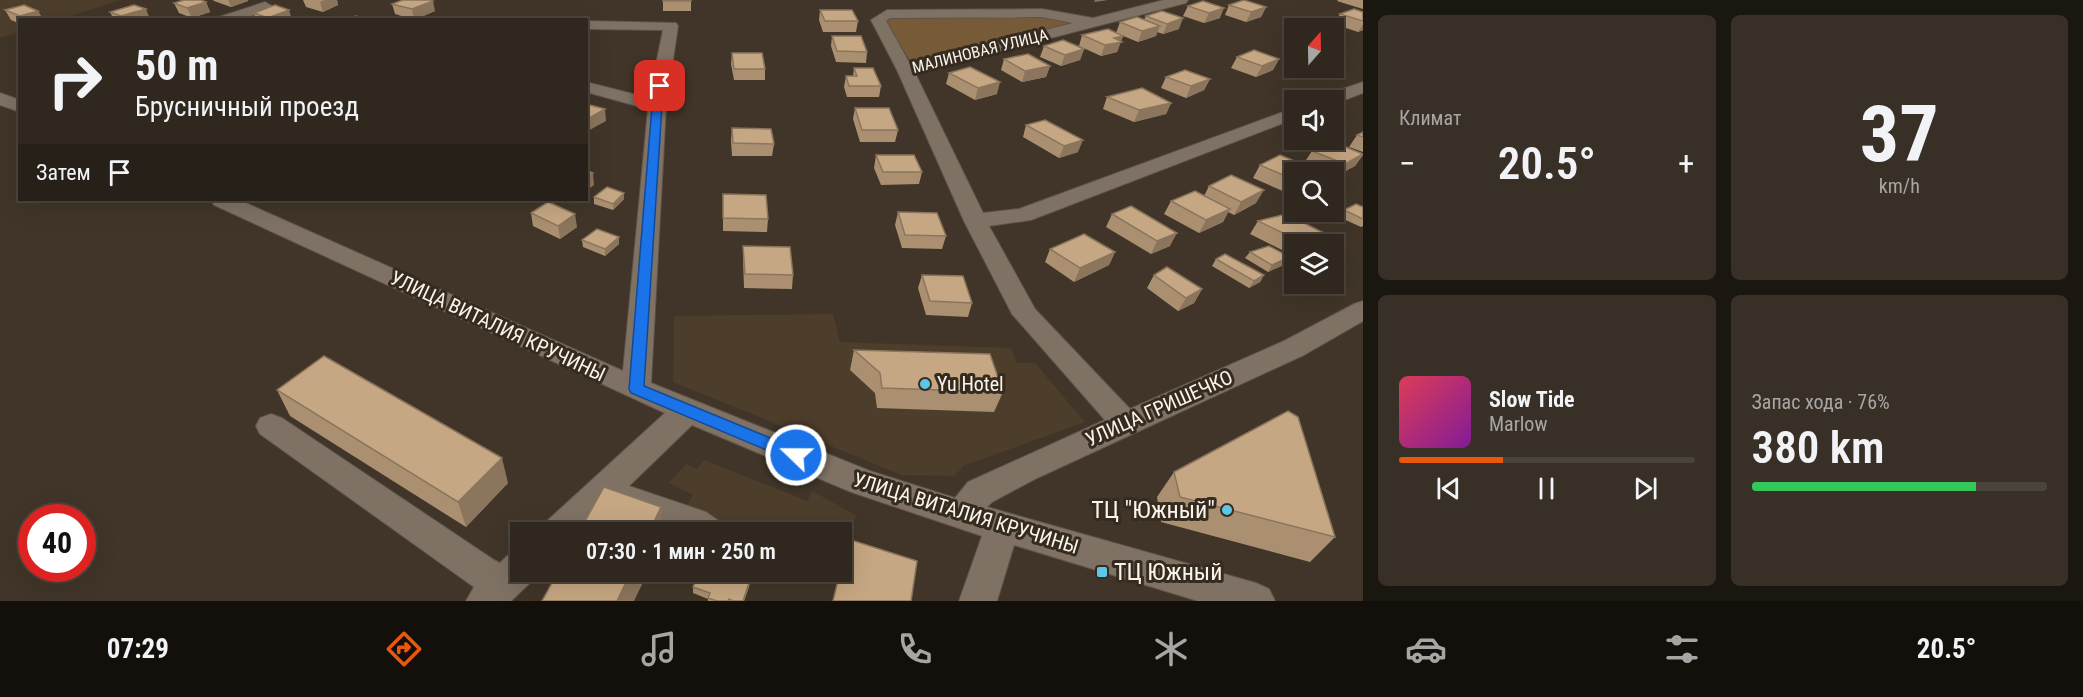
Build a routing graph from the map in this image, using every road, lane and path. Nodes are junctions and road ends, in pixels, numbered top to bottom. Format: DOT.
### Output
graph roads {
  1 [pos="1181,0"];
  2 [pos="265,6"];
  3 [pos="230,18"];
  4 [pos="1095,22"];
  5 [pos="588,25"];
  6 [pos="905,70"];
  7 [pos="1363,87"];
  8 [pos="588,88"];
  9 [pos="18,90"];
  10 [pos="1344,94"];
  11 [pos="0,97"];
  12 [pos="18,105"];
  13 [pos="657,106"];
  14 [pos="1284,117"];
  15 [pos="224,201"];
  16 [pos="975,221"];
  17 [pos="1363,310"];
  18 [pos="636,389"];
  19 [pos="687,411"];
  20 [pos="1125,423"];
  21 [pos="271,426"];
  22 [pos="615,484"];
  23 [pos="962,516"];
  24 [pos="570,522"];
  25 [pos="594,522"];
  26 [pos="692,522"];
  27 [pos="1003,526"];
  28 [pos="503,584"];
  29 [pos="978,601"];
  30 [pos="1256,601"];
  1 -- 4 [label="street, МАЛИНОВАЯ УЛИЦА"];
  2 -- 3 [label="street"];
  4 -- 6 [label="street, МАЛИНОВАЯ УЛИЦА"];
  4 -- 6 [label="street"];
  5 -- 13 [label="street"];
  6 -- 16 [label="street, МАЛИНОВАЯ УЛИЦА"];
  7 -- 10 [label="street"];
  8 -- 13 [label="street"];
  9 -- 11 [label="street"];
  11 -- 12 [label="street"];
  13 -- 18 [label="street"];
  14 -- 16 [label="street"];
  15 -- 18 [label="street, УЛИЦА ВИТАЛИЯ КРУЧИНЫ"];
  16 -- 20 [label="street, МАЛИНОВАЯ УЛИЦА"];
  17 -- 20 [label="street, УЛИЦА ГРИШЕЧКО"];
  18 -- 19 [label="street, УЛИЦА ВИТАЛИЯ КРУЧИНЫ"];
  19 -- 22 [label="street"];
  19 -- 23 [label="street, УЛИЦА ВИТАЛИЯ КРУЧИНЫ"];
  20 -- 23 [label="street, УЛИЦА ГРИШЕЧКО"];
  21 -- 28 [label="street"];
  22 -- 24 [label="street"];
  22 -- 25 [label="street"];
  22 -- 26 [label="street"];
  23 -- 27 [label="street, УЛИЦА ВИТАЛИЯ КРУЧИНЫ"];
  27 -- 29 [label="street"];
  27 -- 30 [label="street, УЛИЦА ВИТАЛИЯ КРУЧИНЫ"];
}
